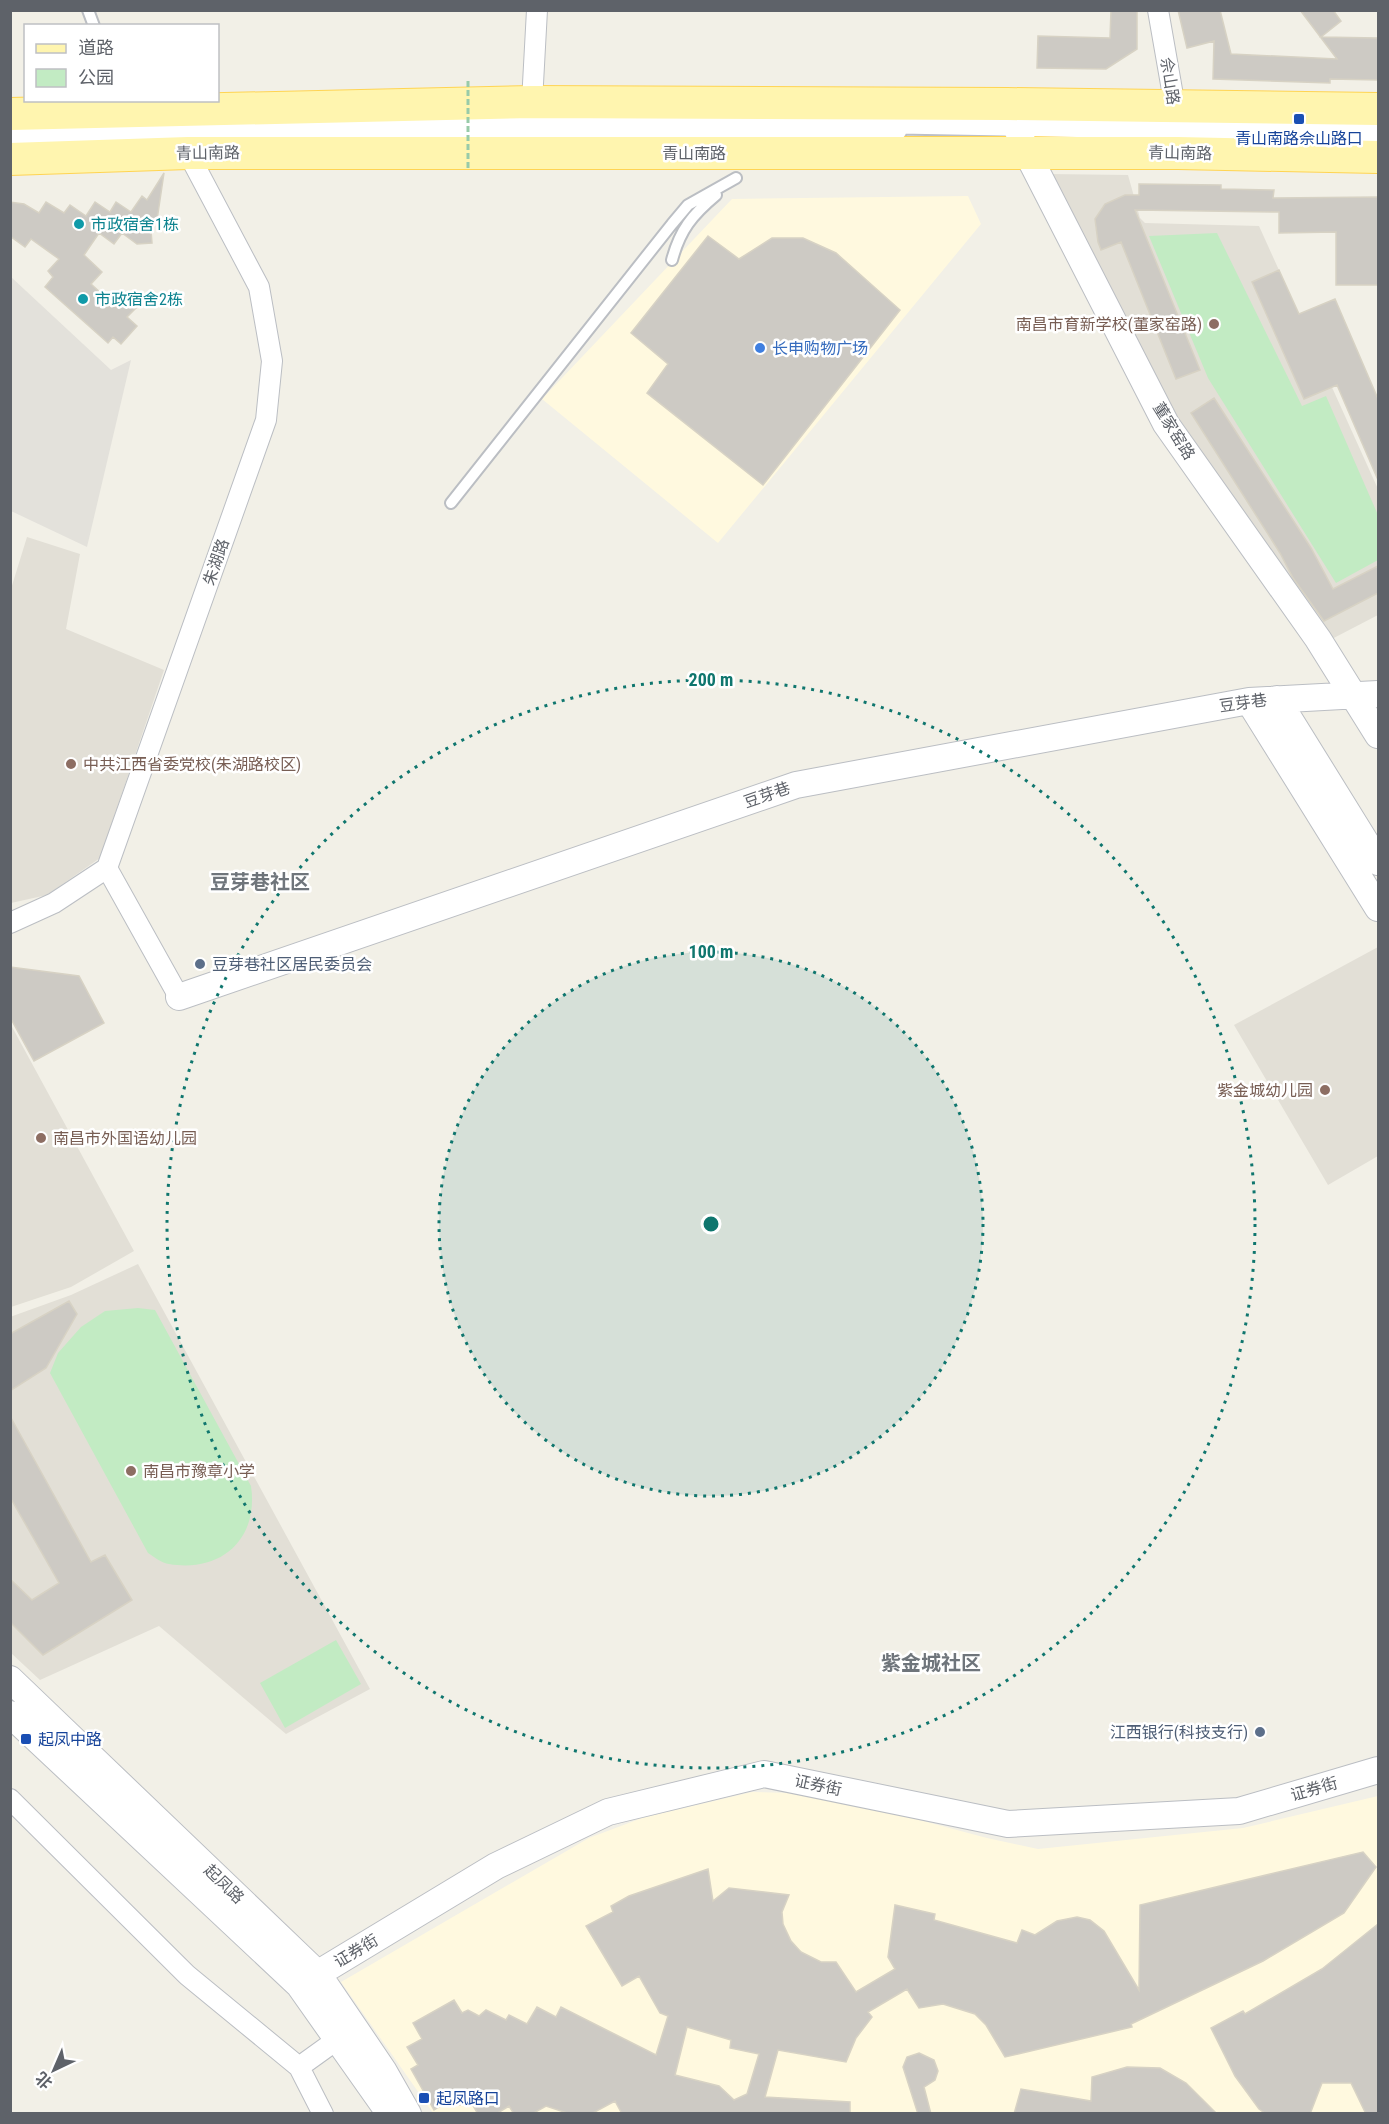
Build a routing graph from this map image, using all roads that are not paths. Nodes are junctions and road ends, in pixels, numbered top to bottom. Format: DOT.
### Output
graph roads {
  1 [pos="537,10"];
  2 [pos="1158,10"];
  3 [pos="532,102"];
  4 [pos="118,106"];
  5 [pos="1378,109"];
  6 [pos="10,114"];
  7 [pos="1017,127"];
  8 [pos="10,129"];
  9 [pos="1378,129"];
  10 [pos="1176,130"];
  11 [pos="10,137"];
  12 [pos="1378,142"];
  13 [pos="188,153"];
  14 [pos="1378,157"];
  15 [pos="10,159"];
  16 [pos="749,168"];
  17 [pos="672,260"];
  18 [pos="451,503"];
  19 [pos="1366,695"];
  20 [pos="1277,699"];
  21 [pos="1249,701"];
  22 [pos="1378,735"];
  23 [pos="1378,862"];
  24 [pos="107,868"];
  25 [pos="1378,908"];
  26 [pos="10,923"];
  27 [pos="178,997"];
  28 [pos="10,1679"];
  29 [pos="10,1714"];
  30 [pos="1378,1770"];
  31 [pos="10,1799"];
  32 [pos="308,1980"];
  33 [pos="338,2040"];
  34 [pos="299,2067"];
  35 [pos="322,2114"];
  36 [pos="390,2114"];
  37 [pos="408,2114"];
  1 -- 3 [label="street"];
  2 -- 10 [label="street, 佘山路"];
  3 -- 4 [label="main road, 青山南路"];
  3 -- 7 [label="main road, 青山南路"];
  4 -- 6 [label="main road, 青山南路"];
  5 -- 10 [label="main road, 青山南路"];
  7 -- 8 [label="main road"];
  7 -- 10 [label="main road, 青山南路"];
  7 -- 10 [label="main road, 青山南路"];
  7 -- 11 [label="main road"];
  7 -- 16 [label="main road, 青山南路"];
  7 -- 19 [label="street, 董家窑路"];
  9 -- 10 [label="main road"];
  10 -- 12 [label="main road"];
  10 -- 14 [label="main road, 青山南路"];
  13 -- 15 [label="main road, 青山南路"];
  13 -- 16 [label="main road, 青山南路"];
  13 -- 24 [label="street, 朱湖路"];
  16 -- 17 [label="lane"];
  16 -- 18 [label="lane"];
  19 -- 20 [label="street, 豆芽巷"];
  19 -- 22 [label="street, 董家窑路"];
  20 -- 21 [label="street, 豆芽巷"];
  20 -- 23 [label="street"];
  21 -- 25 [label="street"];
  21 -- 27 [label="street, 豆芽巷"];
  24 -- 26 [label="street"];
  24 -- 27 [label="street"];
  28 -- 32 [label="street, 起凤路"];
  29 -- 32 [label="street, 起凤路"];
  30 -- 32 [label="street, 证券街"];
  31 -- 34 [label="street"];
  32 -- 33 [label="street, 起凤路"];
  32 -- 37 [label="street, 起凤路"];
  33 -- 34 [label="street"];
  33 -- 36 [label="street, 起凤路"];
  34 -- 35 [label="street"];
}
